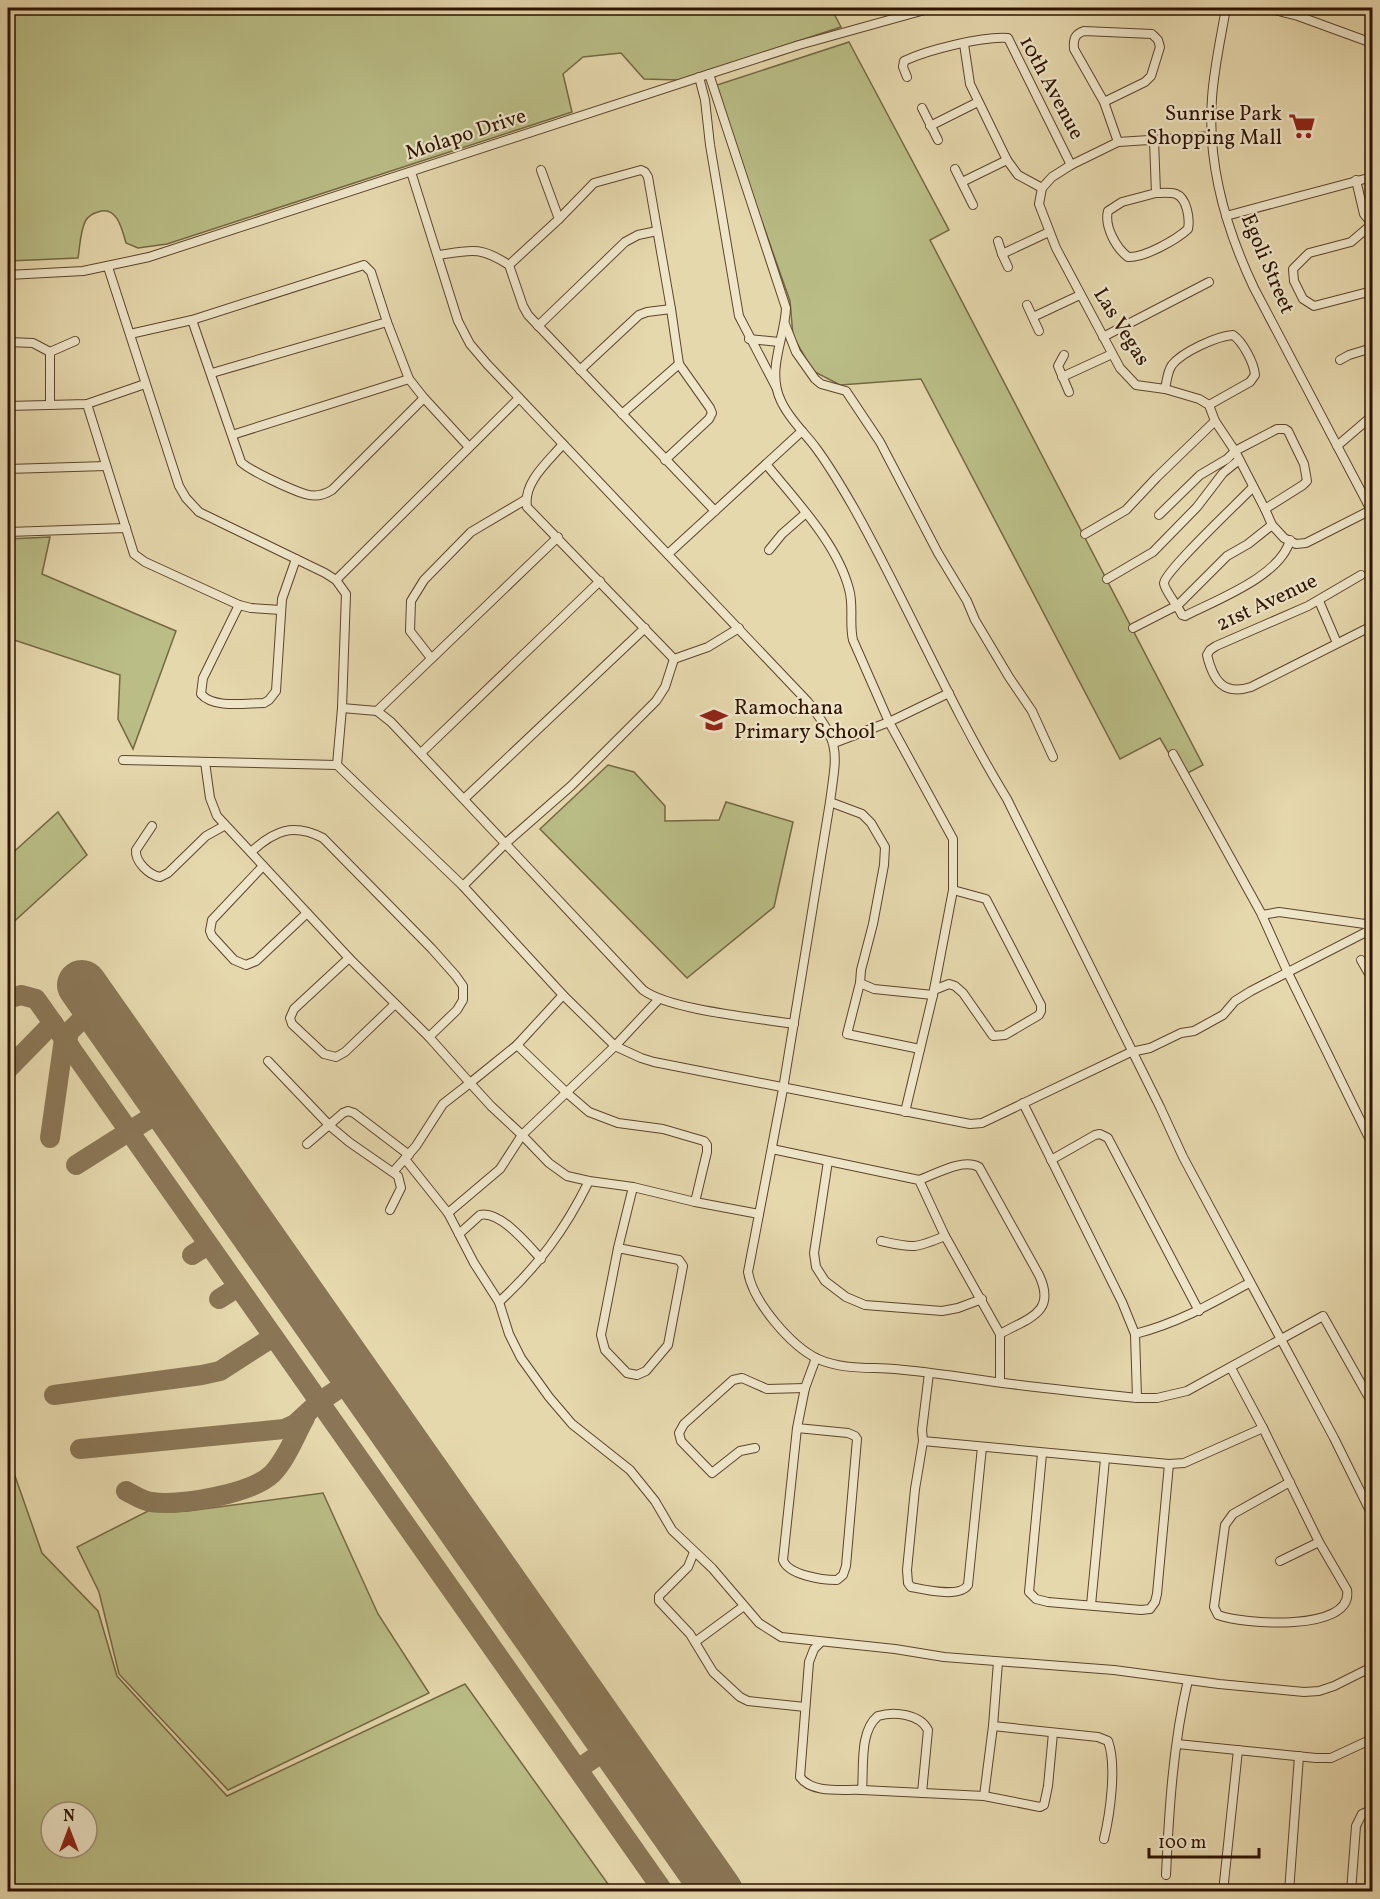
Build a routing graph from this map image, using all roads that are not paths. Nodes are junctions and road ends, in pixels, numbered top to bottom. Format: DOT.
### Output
graph roads {
  1 [pos="932,8"];
  2 [pos="1226,8"];
  3 [pos="1267,8"];
  4 [pos="1372,43"];
  5 [pos="964,44"];
  6 [pos="709,74"];
  7 [pos="699,77"];
  8 [pos="907,77"];
  9 [pos="978,102"];
  10 [pos="1104,102"];
  11 [pos="922,108"];
  12 [pos="930,126"];
  13 [pos="1212,136"];
  14 [pos="938,140"];
  15 [pos="1154,140"];
  16 [pos="1118,142"];
  17 [pos="1007,160"];
  18 [pos="1071,165"];
  19 [pos="955,169"];
  20 [pos="541,170"];
  21 [pos="411,172"];
  22 [pos="1372,177"];
  23 [pos="1356,180"];
  24 [pos="962,182"];
  25 [pos="1042,188"];
  26 [pos="1156,193"];
  27 [pos="973,205"];
  28 [pos="1226,216"];
  29 [pos="559,219"];
  30 [pos="1372,224"];
  31 [pos="657,231"];
  32 [pos="1049,232"];
  33 [pos="998,241"];
  34 [pos="1002,254"];
  35 [pos="439,255"];
  36 [pos="509,265"];
  37 [pos="108,267"];
  38 [pos="1008,267"];
  39 [pos="8,275"];
  40 [pos="1209,282"];
  41 [pos="1372,291"];
  42 [pos="1080,295"];
  43 [pos="1027,305"];
  44 [pos="671,309"];
  45 [pos="1033,317"];
  46 [pos="192,320"];
  47 [pos="387,321"];
  48 [pos="785,324"];
  49 [pos="538,326"];
  50 [pos="1039,331"];
  51 [pos="129,334"];
  52 [pos="1103,337"];
  53 [pos="749,339"];
  54 [pos="75,341"];
  55 [pos="8,342"];
  56 [pos="779,342"];
  57 [pos="1372,348"];
  58 [pos="50,352"];
  59 [pos="1112,354"];
  60 [pos="1064,355"];
  61 [pos="1340,360"];
  62 [pos="679,364"];
  63 [pos="580,370"];
  64 [pos="212,373"];
  65 [pos="1060,374"];
  66 [pos="409,379"];
  67 [pos="145,384"];
  68 [pos="1165,389"];
  69 [pos="778,391"];
  70 [pos="1069,392"];
  71 [pos="424,398"];
  72 [pos="519,399"];
  73 [pos="50,404"];
  74 [pos="87,404"];
  75 [pos="1209,405"];
  76 [pos="8,406"];
  77 [pos="622,414"];
  78 [pos="1372,416"];
  79 [pos="1215,421"];
  80 [pos="802,431"];
  81 [pos="232,435"];
  82 [pos="563,444"];
  83 [pos="1337,446"];
  84 [pos="469,447"];
  85 [pos="1235,451"];
  86 [pos="665,460"];
  87 [pos="1239,460"];
  88 [pos="766,464"];
  89 [pos="106,466"];
  90 [pos="8,469"];
  91 [pos="1253,487"];
  92 [pos="525,500"];
  93 [pos="1265,508"];
  94 [pos="715,511"];
  95 [pos="1372,511"];
  96 [pos="806,513"];
  97 [pos="1159,515"];
  98 [pos="1272,525"];
  99 [pos="126,528"];
  100 [pos="8,532"];
  101 [pos="1085,534"];
  102 [pos="558,537"];
  103 [pos="1290,540"];
  104 [pos="769,550"];
  105 [pos="668,554"];
  106 [pos="296,560"];
  107 [pos="1361,575"];
  108 [pos="1107,579"];
  109 [pos="336,580"];
  110 [pos="600,581"];
  111 [pos="1318,601"];
  112 [pos="239,605"];
  113 [pos="1178,605"];
  114 [pos="281,610"];
  115 [pos="1372,627"];
  116 [pos="645,628"];
  117 [pos="739,628"];
  118 [pos="1133,628"];
  119 [pos="1337,643"];
  120 [pos="431,658"];
  121 [pos="674,658"];
  122 [pos="948,693"];
  123 [pos="342,708"];
  124 [pos="377,711"];
  125 [pos="889,722"];
  126 [pos="834,743"];
  127 [pos="421,753"];
  128 [pos="1173,754"];
  129 [pos="1053,757"];
  130 [pos="123,760"];
  131 [pos="205,762"];
  132 [pos="337,765"];
  133 [pos="464,800"];
  134 [pos="830,802"];
  135 [pos="224,825"];
  136 [pos="152,826"];
  137 [pos="506,843"];
  138 [pos="251,852"];
  139 [pos="263,866"];
  140 [pos="463,886"];
  141 [pos="953,890"];
  142 [pos="307,912"];
  143 [pos="1262,915"];
  144 [pos="1372,927"];
  145 [pos="349,957"];
  146 [pos="1361,960"];
  147 [pos="1288,974"];
  148 [pos="1372,977"];
  149 [pos="860,983"];
  150 [pos="933,992"];
  151 [pos="563,995"];
  152 [pos="658,999"];
  153 [pos="394,1004"];
  154 [pos="794,1024"];
  155 [pos="429,1037"];
  156 [pos="517,1045"];
  157 [pos="615,1046"];
  158 [pos="920,1049"];
  159 [pos="1131,1052"];
  160 [pos="268,1061"];
  161 [pos="470,1083"];
  162 [pos="783,1089"];
  163 [pos="567,1093"];
  164 [pos="1023,1103"];
  165 [pos="905,1112"];
  166 [pos="330,1126"];
  167 [pos="522,1134"];
  168 [pos="308,1144"];
  169 [pos="1372,1144"];
  170 [pos="772,1149"];
  171 [pos="407,1157"];
  172 [pos="1051,1160"];
  173 [pos="828,1161"];
  174 [pos="394,1171"];
  175 [pos="919,1180"];
  176 [pos="589,1181"];
  177 [pos="633,1187"];
  178 [pos="695,1202"];
  179 [pos="390,1210"];
  180 [pos="448,1213"];
  181 [pos="759,1214"];
  182 [pos="459,1234"];
  183 [pos="945,1236"];
  184 [pos="881,1241"];
  185 [pos="618,1248"];
  186 [pos="541,1259"];
  187 [pos="1249,1282"];
  188 [pos="982,1299"];
  189 [pos="499,1302"];
  190 [pos="1199,1311"];
  191 [pos="1000,1334"];
  192 [pos="1135,1334"];
  193 [pos="1281,1339"];
  194 [pos="816,1358"];
  195 [pos="1231,1368"];
  196 [pos="929,1373"];
  197 [pos="1000,1382"];
  198 [pos="805,1388"];
  199 [pos="1137,1398"];
  200 [pos="1372,1403"];
  201 [pos="797,1428"];
  202 [pos="1263,1428"];
  203 [pos="923,1441"];
  204 [pos="982,1447"];
  205 [pos="755,1448"];
  206 [pos="1042,1454"];
  207 [pos="1105,1459"];
  208 [pos="1169,1464"];
  209 [pos="1290,1482"];
  210 [pos="1372,1515"];
  211 [pos="1319,1542"];
  212 [pos="694,1552"];
  213 [pos="1280,1561"];
  214 [pos="1091,1605"];
  215 [pos="744,1606"];
  216 [pos="695,1642"];
  217 [pos="821,1642"];
  218 [pos="998,1662"];
  219 [pos="1372,1667"];
  220 [pos="1188,1680"];
  221 [pos="805,1707"];
  222 [pos="993,1726"];
  223 [pos="1053,1733"];
  224 [pos="1372,1739"];
  225 [pos="1177,1744"];
  226 [pos="1238,1749"];
  227 [pos="1299,1756"];
  228 [pos="862,1790"];
  229 [pos="921,1793"];
  230 [pos="984,1796"];
  231 [pos="1372,1810"];
  232 [pos="1104,1839"];
  233 [pos="1166,1875"];
  234 [pos="1223,1892"];
  235 [pos="1289,1892"];
  236 [pos="1351,1892"];
  1 -- 6 [label="street, Molapo Drive"];
  2 -- 13 [label="street, Egoli Street"];
  3 -- 4 [label="street"];
  5 -- 8 [label="street, 10th Avenue"];
  5 -- 9 [label="street"];
  5 -- 18 [label="street, 10th Avenue"];
  6 -- 7 [label="street, Molapo Drive"];
  6 -- 48 [label="street"];
  7 -- 21 [label="street, Molapo Drive"];
  7 -- 53 [label="street"];
  9 -- 12 [label="street"];
  9 -- 17 [label="street"];
  10 -- 10 [label="street"];
  10 -- 16 [label="street"];
  11 -- 12 [label="street"];
  12 -- 14 [label="street"];
  13 -- 15 [label="street"];
  13 -- 28 [label="street, Egoli Street"];
  15 -- 16 [label="street"];
  15 -- 26 [label="street"];
  16 -- 18 [label="street"];
  17 -- 24 [label="street"];
  17 -- 25 [label="street"];
  18 -- 25 [label="street"];
  19 -- 24 [label="street"];
  20 -- 29 [label="street"];
  21 -- 35 [label="street"];
  21 -- 37 [label="street, Molapo Drive"];
  22 -- 23 [label="street"];
  23 -- 28 [label="street"];
  23 -- 30 [label="street"];
  24 -- 27 [label="street"];
  25 -- 32 [label="street, Las Vegas"];
  26 -- 26 [label="street"];
  28 -- 83 [label="street, Egoli Street"];
  29 -- 31 [label="street"];
  29 -- 36 [label="street"];
  30 -- 41 [label="street"];
  31 -- 44 [label="street"];
  31 -- 49 [label="street"];
  32 -- 34 [label="street"];
  32 -- 42 [label="street, Las Vegas"];
  33 -- 34 [label="street"];
  34 -- 38 [label="street"];
  35 -- 36 [label="street"];
  35 -- 72 [label="street"];
  36 -- 49 [label="street"];
  37 -- 39 [label="street, Molapo Drive"];
  37 -- 51 [label="street"];
  40 -- 52 [label="street"];
  42 -- 45 [label="street"];
  42 -- 52 [label="street, Las Vegas"];
  43 -- 45 [label="street"];
  44 -- 62 [label="street"];
  44 -- 63 [label="street"];
  45 -- 50 [label="street"];
  46 -- 47 [label="street"];
  46 -- 51 [label="street"];
  46 -- 64 [label="street"];
  47 -- 64 [label="street"];
  47 -- 66 [label="street"];
  48 -- 56 [label="street"];
  48 -- 129 [label="street"];
  49 -- 63 [label="street"];
  51 -- 67 [label="street"];
  52 -- 59 [label="street, Las Vegas"];
  53 -- 56 [label="street"];
  53 -- 69 [label="street"];
  54 -- 58 [label="street"];
  55 -- 58 [label="street"];
  56 -- 69 [label="street"];
  57 -- 61 [label="street"];
  58 -- 73 [label="street"];
  59 -- 65 [label="street"];
  59 -- 68 [label="street, Las Vegas"];
  60 -- 65 [label="street"];
  62 -- 77 [label="street"];
  62 -- 86 [label="street"];
  63 -- 77 [label="street"];
  64 -- 81 [label="street"];
  65 -- 70 [label="street"];
  66 -- 71 [label="street"];
  66 -- 81 [label="street"];
  67 -- 74 [label="street"];
  67 -- 106 [label="street"];
  68 -- 75 [label="street, Las Vegas"];
  68 -- 75 [label="street"];
  69 -- 80 [label="street"];
  71 -- 81 [label="street"];
  71 -- 84 [label="street"];
  72 -- 82 [label="street"];
  72 -- 84 [label="street"];
  73 -- 74 [label="street"];
  73 -- 76 [label="street"];
  74 -- 89 [label="street"];
  75 -- 79 [label="street"];
  77 -- 86 [label="street"];
  78 -- 83 [label="street"];
  79 -- 85 [label="street"];
  79 -- 101 [label="street"];
  80 -- 88 [label="street"];
  80 -- 122 [label="street"];
  82 -- 92 [label="street"];
  82 -- 105 [label="street"];
  83 -- 95 [label="street, Egoli Street"];
  84 -- 109 [label="street"];
  85 -- 87 [label="street"];
  85 -- 93 [label="street"];
  85 -- 97 [label="street"];
  86 -- 94 [label="street"];
  87 -- 91 [label="street"];
  87 -- 108 [label="street"];
  88 -- 94 [label="street"];
  88 -- 96 [label="street"];
  89 -- 90 [label="street"];
  89 -- 99 [label="street"];
  91 -- 93 [label="street"];
  91 -- 113 [label="street"];
  92 -- 102 [label="street"];
  92 -- 120 [label="street"];
  93 -- 98 [label="street"];
  94 -- 105 [label="street"];
  95 -- 103 [label="street"];
  96 -- 104 [label="street"];
  96 -- 125 [label="street"];
  98 -- 103 [label="street"];
  98 -- 113 [label="street"];
  99 -- 100 [label="street"];
  99 -- 112 [label="street"];
  102 -- 110 [label="street"];
  102 -- 120 [label="street"];
  103 -- 113 [label="street"];
  105 -- 117 [label="street"];
  106 -- 109 [label="street"];
  106 -- 114 [label="street"];
  107 -- 111 [label="street, 21st Avenue"];
  109 -- 123 [label="street"];
  110 -- 116 [label="street"];
  110 -- 127 [label="street"];
  111 -- 119 [label="street"];
  111 -- 119 [label="street, 21st Avenue"];
  112 -- 114 [label="street"];
  112 -- 114 [label="street"];
  113 -- 118 [label="street"];
  115 -- 119 [label="street, 21st Avenue"];
  116 -- 121 [label="street"];
  116 -- 133 [label="street"];
  117 -- 121 [label="street"];
  117 -- 126 [label="street"];
  120 -- 124 [label="street"];
  121 -- 137 [label="street"];
  122 -- 125 [label="street"];
  122 -- 159 [label="street"];
  123 -- 124 [label="street"];
  123 -- 132 [label="street"];
  124 -- 127 [label="street"];
  125 -- 126 [label="street"];
  125 -- 141 [label="street"];
  126 -- 134 [label="street"];
  127 -- 133 [label="street"];
  128 -- 143 [label="street"];
  130 -- 131 [label="street"];
  131 -- 132 [label="street"];
  131 -- 135 [label="street"];
  132 -- 140 [label="street"];
  133 -- 137 [label="street"];
  134 -- 149 [label="street"];
  134 -- 154 [label="street"];
  135 -- 136 [label="street"];
  135 -- 138 [label="street"];
  137 -- 140 [label="street"];
  137 -- 152 [label="street"];
  138 -- 139 [label="street"];
  138 -- 155 [label="street"];
  139 -- 142 [label="street"];
  139 -- 142 [label="street"];
  140 -- 151 [label="street"];
  141 -- 150 [label="street"];
  141 -- 150 [label="street"];
  142 -- 145 [label="street"];
  143 -- 144 [label="street"];
  143 -- 147 [label="street"];
  144 -- 147 [label="street"];
  145 -- 153 [label="street"];
  145 -- 153 [label="street"];
  146 -- 148 [label="street"];
  147 -- 159 [label="street"];
  147 -- 169 [label="street"];
  149 -- 150 [label="street"];
  149 -- 158 [label="street"];
  150 -- 158 [label="street"];
  151 -- 156 [label="street"];
  151 -- 157 [label="street"];
  152 -- 154 [label="street"];
  152 -- 157 [label="street"];
  153 -- 155 [label="street"];
  154 -- 162 [label="street"];
  155 -- 161 [label="street"];
  156 -- 161 [label="street"];
  156 -- 163 [label="street"];
  157 -- 162 [label="street"];
  157 -- 163 [label="street"];
  158 -- 165 [label="street"];
  159 -- 164 [label="street"];
  159 -- 187 [label="street"];
  160 -- 166 [label="street"];
  161 -- 167 [label="street"];
  161 -- 171 [label="street"];
  162 -- 165 [label="street"];
  162 -- 170 [label="street"];
  163 -- 167 [label="street"];
  163 -- 178 [label="street"];
  164 -- 165 [label="street"];
  164 -- 172 [label="street"];
  166 -- 168 [label="street"];
  166 -- 171 [label="street"];
  166 -- 174 [label="street"];
  167 -- 176 [label="street"];
  167 -- 180 [label="street"];
  170 -- 173 [label="street"];
  170 -- 181 [label="street"];
  171 -- 174 [label="street"];
  171 -- 180 [label="street"];
  172 -- 190 [label="street"];
  172 -- 192 [label="street"];
  173 -- 175 [label="street"];
  173 -- 188 [label="street"];
  174 -- 179 [label="street"];
  175 -- 183 [label="street"];
  175 -- 191 [label="street"];
  176 -- 177 [label="street"];
  176 -- 186 [label="street"];
  177 -- 178 [label="street"];
  177 -- 185 [label="street"];
  178 -- 181 [label="street"];
  180 -- 182 [label="street"];
  181 -- 194 [label="street"];
  182 -- 186 [label="street"];
  182 -- 189 [label="street"];
  183 -- 184 [label="street"];
  183 -- 188 [label="street"];
  185 -- 185 [label="street"];
  186 -- 189 [label="street"];
  187 -- 190 [label="street"];
  187 -- 193 [label="street"];
  188 -- 191 [label="street"];
  189 -- 212 [label="street"];
  190 -- 192 [label="street"];
  191 -- 197 [label="street"];
  192 -- 199 [label="street"];
  193 -- 195 [label="street"];
  193 -- 200 [label="street"];
  193 -- 210 [label="street"];
  194 -- 196 [label="street"];
  194 -- 198 [label="street"];
  195 -- 199 [label="street"];
  195 -- 202 [label="street"];
  196 -- 197 [label="street"];
  196 -- 203 [label="street"];
  197 -- 199 [label="street"];
  198 -- 201 [label="street"];
  198 -- 205 [label="street"];
  201 -- 201 [label="street"];
  202 -- 208 [label="street"];
  202 -- 209 [label="street"];
  203 -- 204 [label="street"];
  203 -- 204 [label="street"];
  204 -- 206 [label="street"];
  206 -- 207 [label="street"];
  206 -- 214 [label="street"];
  207 -- 208 [label="street"];
  207 -- 214 [label="street"];
  208 -- 214 [label="street"];
  209 -- 211 [label="street"];
  209 -- 211 [label="street"];
  211 -- 213 [label="street"];
  212 -- 215 [label="street"];
  212 -- 216 [label="street"];
  215 -- 216 [label="street"];
  215 -- 217 [label="street"];
  216 -- 221 [label="street"];
  217 -- 218 [label="street"];
  217 -- 221 [label="street"];
  218 -- 220 [label="street"];
  218 -- 222 [label="street"];
  219 -- 220 [label="street"];
  220 -- 225 [label="street"];
  221 -- 228 [label="street"];
  222 -- 223 [label="street"];
  222 -- 230 [label="street"];
  223 -- 230 [label="street"];
  223 -- 232 [label="street"];
  224 -- 227 [label="street"];
  225 -- 226 [label="street"];
  225 -- 233 [label="street"];
  226 -- 227 [label="street"];
  226 -- 234 [label="street"];
  227 -- 235 [label="street"];
  228 -- 229 [label="street"];
  228 -- 229 [label="street"];
  229 -- 230 [label="street"];
  231 -- 236 [label="street"];
}
